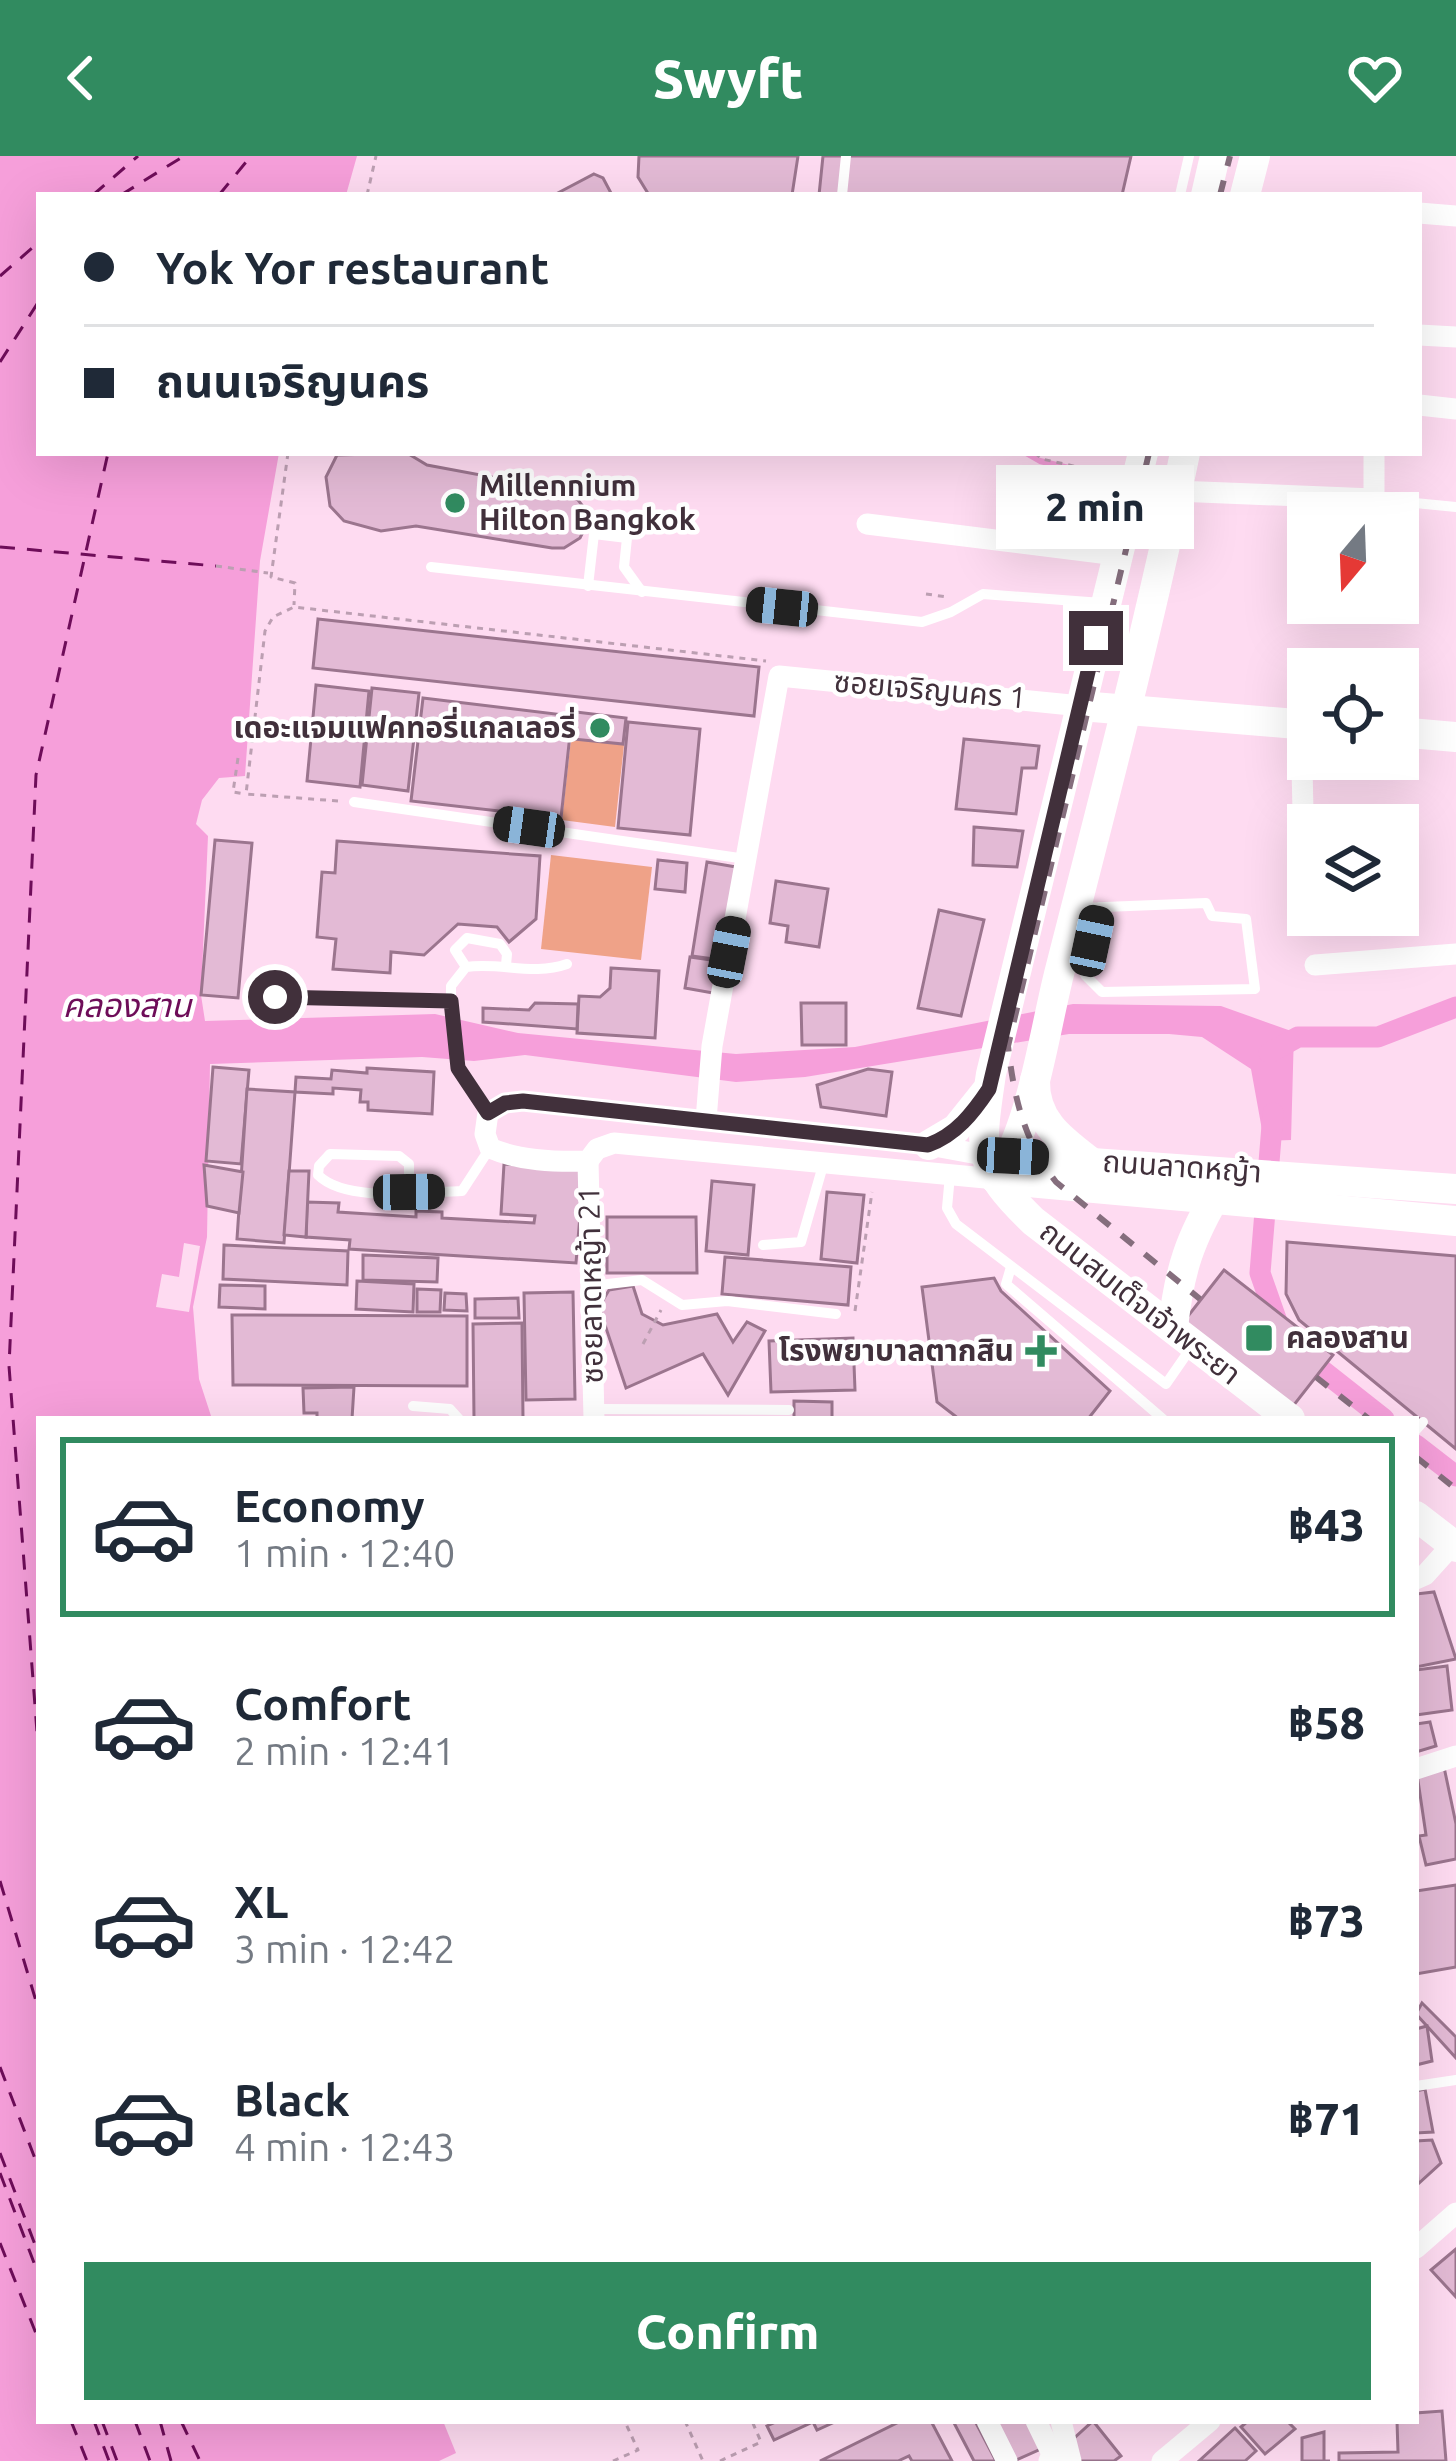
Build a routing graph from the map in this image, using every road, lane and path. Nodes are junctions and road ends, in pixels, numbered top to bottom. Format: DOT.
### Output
graph roads {
  1 [pos="376,156"];
  2 [pos="1189,156"];
  3 [pos="1215,156"];
  4 [pos="1255,156"];
  5 [pos="845,159"];
  6 [pos="368,192"];
  7 [pos="842,192"];
  8 [pos="1181,192"];
  9 [pos="1207,192"];
  10 [pos="1246,192"];
  11 [pos="1422,213"];
  12 [pos="1456,216"];
  13 [pos="1422,335"];
  14 [pos="1456,338"];
  15 [pos="1422,405"];
  16 [pos="1456,409"];
  17 [pos="288,456"];
  18 [pos="1038,456"];
  19 [pos="1185,456"];
  20 [pos="1374,456"];
  21 [pos="1135,466"];
  22 [pos="1176,491"];
  23 [pos="1374,492"];
  24 [pos="1287,496"];
  25 [pos="1419,504"];
  26 [pos="1456,507"];
  27 [pos="867,524"];
  28 [pos="1117,556"];
  29 [pos="217,566"];
  30 [pos="431,567"];
  31 [pos="272,573"];
  32 [pos="588,586"];
  33 [pos="642,592"];
  34 [pos="926,594"];
  35 [pos="939,595"];
  36 [pos="1104,604"];
  37 [pos="294,607"];
  38 [pos="779,676"];
  39 [pos="1081,706"];
  40 [pos="1126,712"];
  41 [pos="1287,724"];
  42 [pos="1419,733"];
  43 [pos="1456,736"];
  44 [pos="238,758"];
  45 [pos="246,794"];
  46 [pos="354,802"];
  47 [pos="746,859"];
  48 [pos="1088,907"];
  49 [pos="1456,954"];
  50 [pos="567,964"];
  51 [pos="506,965"];
  52 [pos="1315,965"];
  53 [pos="466,967"];
  54 [pos="275,997"];
  55 [pos="452,1004"];
  56 [pos="1036,1068"];
  57 [pos="990,1081"];
  58 [pos="488,1113"];
  59 [pos="706,1120"];
  60 [pos="928,1145"];
  61 [pos="490,1148"];
  62 [pos="1088,1160"];
  63 [pos="588,1162"];
  64 [pos="824,1162"];
  65 [pos="997,1163"];
  66 [pos="950,1175"];
  67 [pos="1259,1185"];
  68 [pos="1456,1189"];
  69 [pos="409,1192"];
  70 [pos="872,1192"];
  71 [pos="1213,1199"];
  72 [pos="1456,1221"];
  73 [pos="764,1245"];
  74 [pos="1011,1267"];
  75 [pos="590,1286"];
  76 [pos="855,1311"];
  77 [pos="836,1314"];
  78 [pos="656,1318"];
  79 [pos="1183,1336"];
  80 [pos="643,1344"];
  81 [pos="413,1406"];
  82 [pos="789,1410"];
  83 [pos="594,1414"];
  84 [pos="456,1416"];
  85 [pos="1160,1416"];
  86 [pos="1286,1416"];
  87 [pos="1419,1518"];
  88 [pos="1454,1546"];
  89 [pos="1419,1578"];
  90 [pos="1456,1756"];
  91 [pos="1419,1768"];
  92 [pos="1456,2080"];
  93 [pos="1419,2086"];
  94 [pos="1456,2213"];
  95 [pos="1419,2245"];
  96 [pos="626,2424"];
  97 [pos="686,2424"];
  98 [pos="753,2424"];
  99 [pos="988,2424"];
  100 [pos="1037,2424"];
  101 [pos="1062,2424"];
  102 [pos="1206,2424"];
  103 [pos="638,2450"];
  104 [pos="613,2461"];
  105 [pos="643,2461"];
  106 [pos="703,2461"];
  107 [pos="720,2461"];
  108 [pos="1007,2461"];
  109 [pos="1049,2461"];
  110 [pos="1071,2461"];
  111 [pos="1162,2461"];
  1 -- 6 [label="path"];
  2 -- 8 [label="lane"];
  3 -- 9 [label="main road"];
  4 -- 10 [label="main road"];
  5 -- 7 [label="lane"];
  11 -- 12 [label="street"];
  13 -- 14 [label="street"];
  15 -- 16 [label="street"];
  17 -- 31 [label="path"];
  18 -- 21 [label="path"];
  19 -- 22 [label="main road"];
  20 -- 23 [label="street"];
  21 -- 28 [label="main road"];
  22 -- 24 [label="street"];
  22 -- 40 [label="main road"];
  25 -- 26 [label="lane"];
  27 -- 28 [label="street"];
  28 -- 36 [label="main road"];
  29 -- 31 [label="path"];
  30 -- 32 [label="lane"];
  31 -- 37 [label="path"];
  32 -- 33 [label="lane"];
  32 -- 33 [label="lane"];
  33 -- 36 [label="lane"];
  34 -- 35 [label="path"];
  36 -- 39 [label="main road"];
  37 -- 38 [label="path"];
  37 -- 45 [label="path"];
  38 -- 39 [label="street, ซอยเจริญนคร 1"];
  38 -- 47 [label="street"];
  39 -- 40 [label="main road"];
  39 -- 57 [label="main road"];
  40 -- 41 [label="main road"];
  40 -- 48 [label="main road"];
  42 -- 43 [label="main road"];
  44 -- 45 [label="path"];
  45 -- 46 [label="path"];
  46 -- 47 [label="lane"];
  47 -- 59 [label="street"];
  48 -- 48 [label="lane"];
  48 -- 56 [label="main road"];
  49 -- 52 [label="street"];
  50 -- 51 [label="lane"];
  51 -- 53 [label="lane"];
  51 -- 53 [label="lane"];
  53 -- 55 [label="lane"];
  54 -- 55 [label="lane"];
  55 -- 58 [label="lane"];
  56 -- 62 [label="main road"];
  56 -- 65 [label="main road"];
  57 -- 60 [label="main road"];
  57 -- 65 [label="main road"];
  58 -- 59 [label="street, ถนนลาดหญ้า"];
  58 -- 61 [label="street"];
  59 -- 60 [label="street, ถนนลาดหญ้า"];
  60 -- 65 [label="street, ถนนลาดหญ้า"];
  61 -- 63 [label="street, ถนนลาดหญ้า"];
  61 -- 69 [label="lane"];
  62 -- 65 [label="main road, ถนนลาดหญ้า"];
  62 -- 67 [label="main road, ถนนลาดหญ้า"];
  63 -- 64 [label="street, ถนนลาดหญ้า"];
  63 -- 75 [label="street, ซอยลาดหญ้า 21"];
  64 -- 66 [label="street, ถนนลาดหญ้า"];
  64 -- 73 [label="lane"];
  65 -- 66 [label="street, ถนนลาดหญ้า"];
  65 -- 71 [label="main road, ถนนลาดหญ้า"];
  65 -- 79 [label="main road, ถนนสมเด็จเจ้าพระยา"];
  66 -- 74 [label="lane"];
  67 -- 68 [label="main road, ถนนลาดหญ้า"];
  67 -- 71 [label="main road"];
  67 -- 72 [label="main road, ถนนลาดหญ้า"];
  69 -- 69 [label="lane"];
  70 -- 76 [label="path"];
  71 -- 79 [label="main road"];
  74 -- 79 [label="lane"];
  74 -- 85 [label="lane"];
  75 -- 77 [label="lane"];
  75 -- 83 [label="street, ซอยลาดหญ้า 21"];
  78 -- 80 [label="path"];
  79 -- 86 [label="main road, ถนนสมเด็จเจ้าพระยา"];
  81 -- 84 [label="lane"];
  82 -- 83 [label="lane"];
  87 -- 88 [label="main road"];
  88 -- 89 [label="street"];
  90 -- 91 [label="street"];
  92 -- 93 [label="lane"];
  94 -- 95 [label="street"];
  96 -- 103 [label="path"];
  97 -- 106 [label="path"];
  98 -- 107 [label="path"];
  99 -- 108 [label="street"];
  100 -- 109 [label="street"];
  101 -- 110 [label="street"];
  102 -- 111 [label="street"];
  103 -- 104 [label="path"];
  103 -- 105 [label="path"];
}
